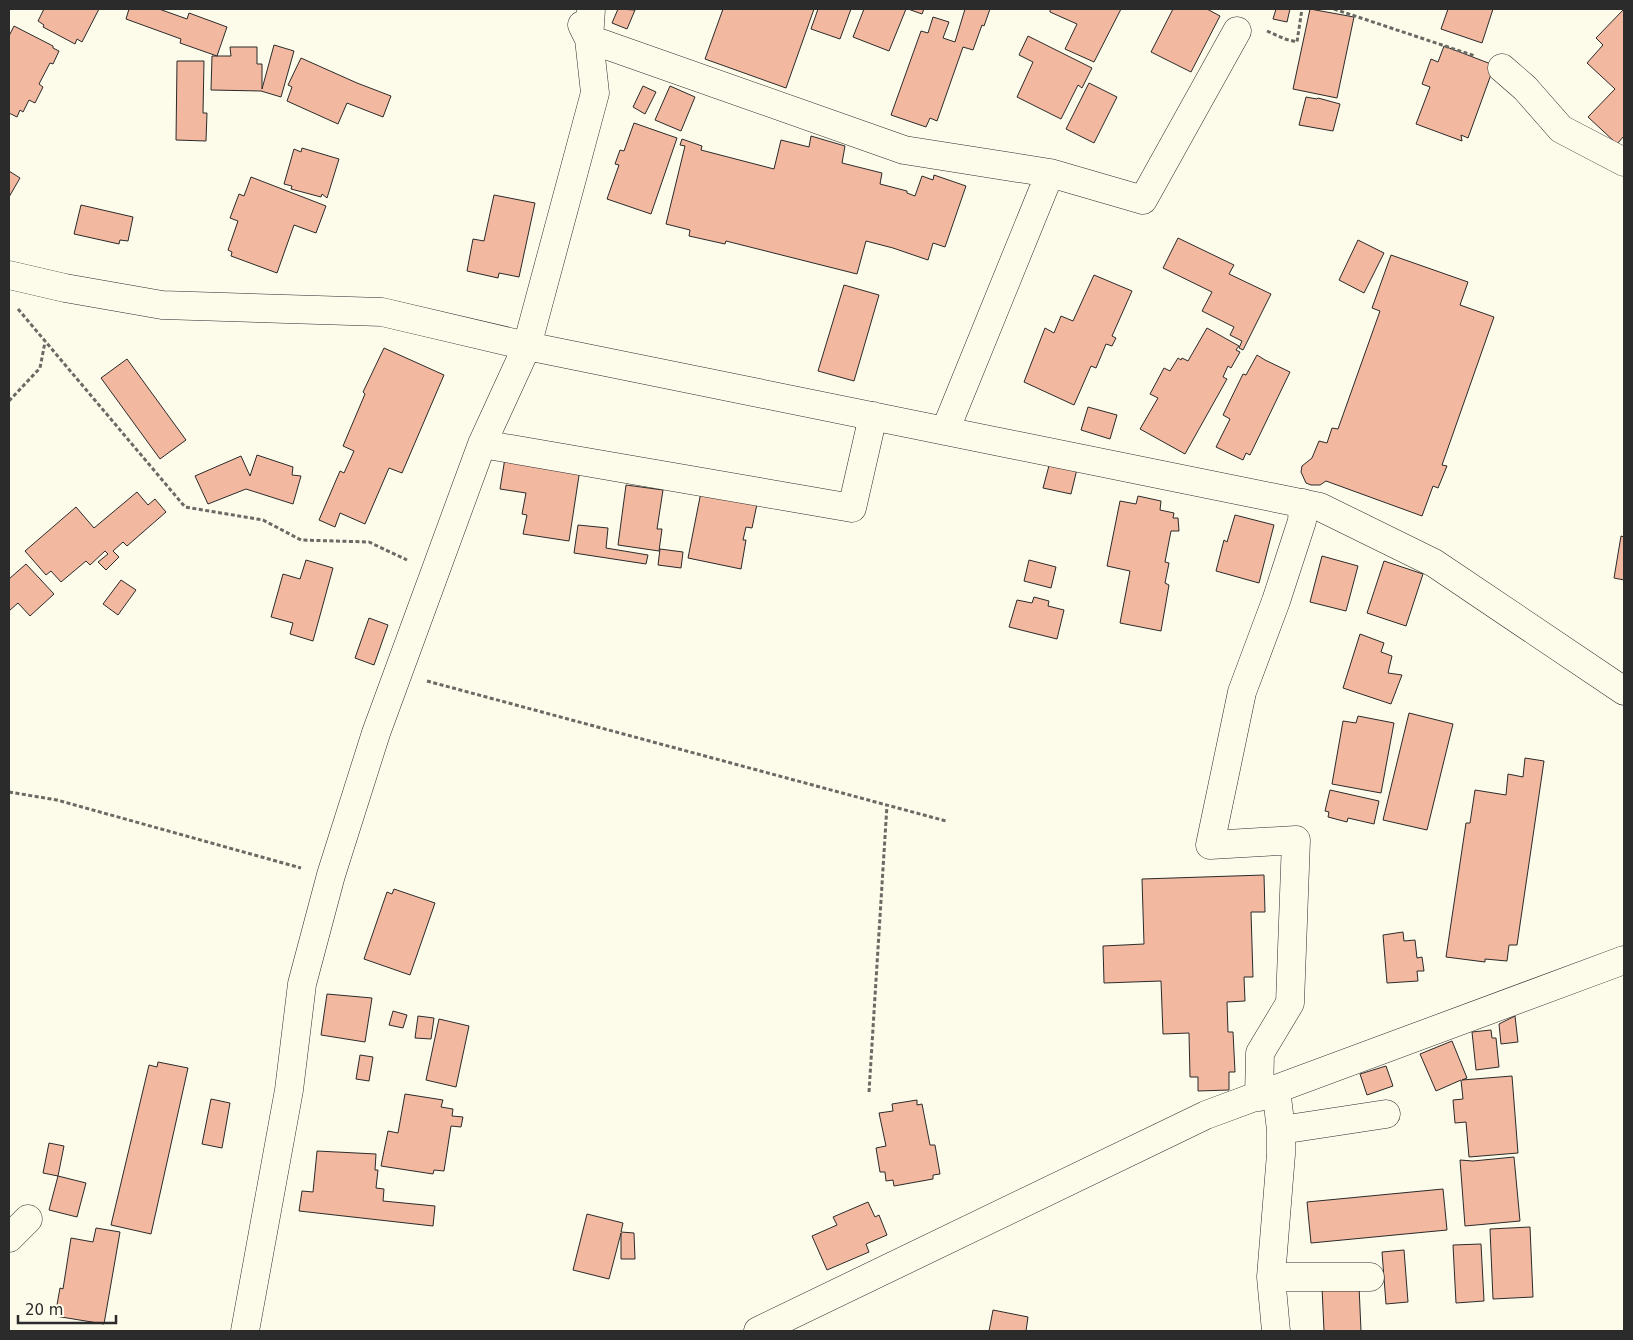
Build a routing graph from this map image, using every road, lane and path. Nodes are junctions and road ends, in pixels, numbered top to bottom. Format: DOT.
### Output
graph roads {
  1 [pos="573,9"];
  2 [pos="591,9"];
  3 [pos="1302,9"];
  4 [pos="1334,9"];
  5 [pos="1237,31"];
  6 [pos="589,39"];
  7 [pos="1502,68"];
  8 [pos="1624,162"];
  9 [pos="1050,173"];
  10 [pos="9,276"];
  11 [pos="15,306"];
  12 [pos="45,342"];
  13 [pos="527,346"];
  14 [pos="9,400"];
  15 [pos="873,416"];
  16 [pos="945,431"];
  17 [pos="482,444"];
  18 [pos="1303,503"];
  19 [pos="435,573"];
  20 [pos="398,673"];
  21 [pos="1624,690"];
  22 [pos="9,792"];
  23 [pos="886,805"];
  24 [pos="946,821"];
  25 [pos="331,876"];
  26 [pos="1624,960"];
  27 [pos="869,1092"];
  28 [pos="1268,1093"];
  29 [pos="1386,1114"];
  30 [pos="1281,1130"];
  31 [pos="28,1219"];
  32 [pos="9,1238"];
  33 [pos="1271,1277"];
  34 [pos="1370,1277"];
  35 [pos="245,1331"];
  36 [pos="758,1331"];
  37 [pos="1276,1331"];
  1 -- 6 [label="street"];
  2 -- 6 [label="street"];
  3 -- 5 [label="path"];
  4 -- 7 [label="path"];
  5 -- 9 [label="street"];
  6 -- 9 [label="street"];
  6 -- 13 [label="street"];
  7 -- 8 [label="street"];
  9 -- 16 [label="street"];
  10 -- 13 [label="street"];
  11 -- 12 [label="path"];
  12 -- 14 [label="path"];
  12 -- 19 [label="path"];
  13 -- 15 [label="street"];
  13 -- 17 [label="street"];
  15 -- 16 [label="street"];
  15 -- 17 [label="street"];
  16 -- 18 [label="street"];
  17 -- 19 [label="street"];
  18 -- 21 [label="street"];
  18 -- 28 [label="street"];
  19 -- 20 [label="street"];
  20 -- 23 [label="path"];
  20 -- 25 [label="street"];
  22 -- 25 [label="path"];
  23 -- 24 [label="path"];
  23 -- 27 [label="path"];
  25 -- 35 [label="street"];
  26 -- 28 [label="street"];
  28 -- 30 [label="street"];
  28 -- 36 [label="street"];
  29 -- 30 [label="street"];
  30 -- 33 [label="street"];
  31 -- 32 [label="street"];
  33 -- 34 [label="street"];
  33 -- 37 [label="street"];
}
